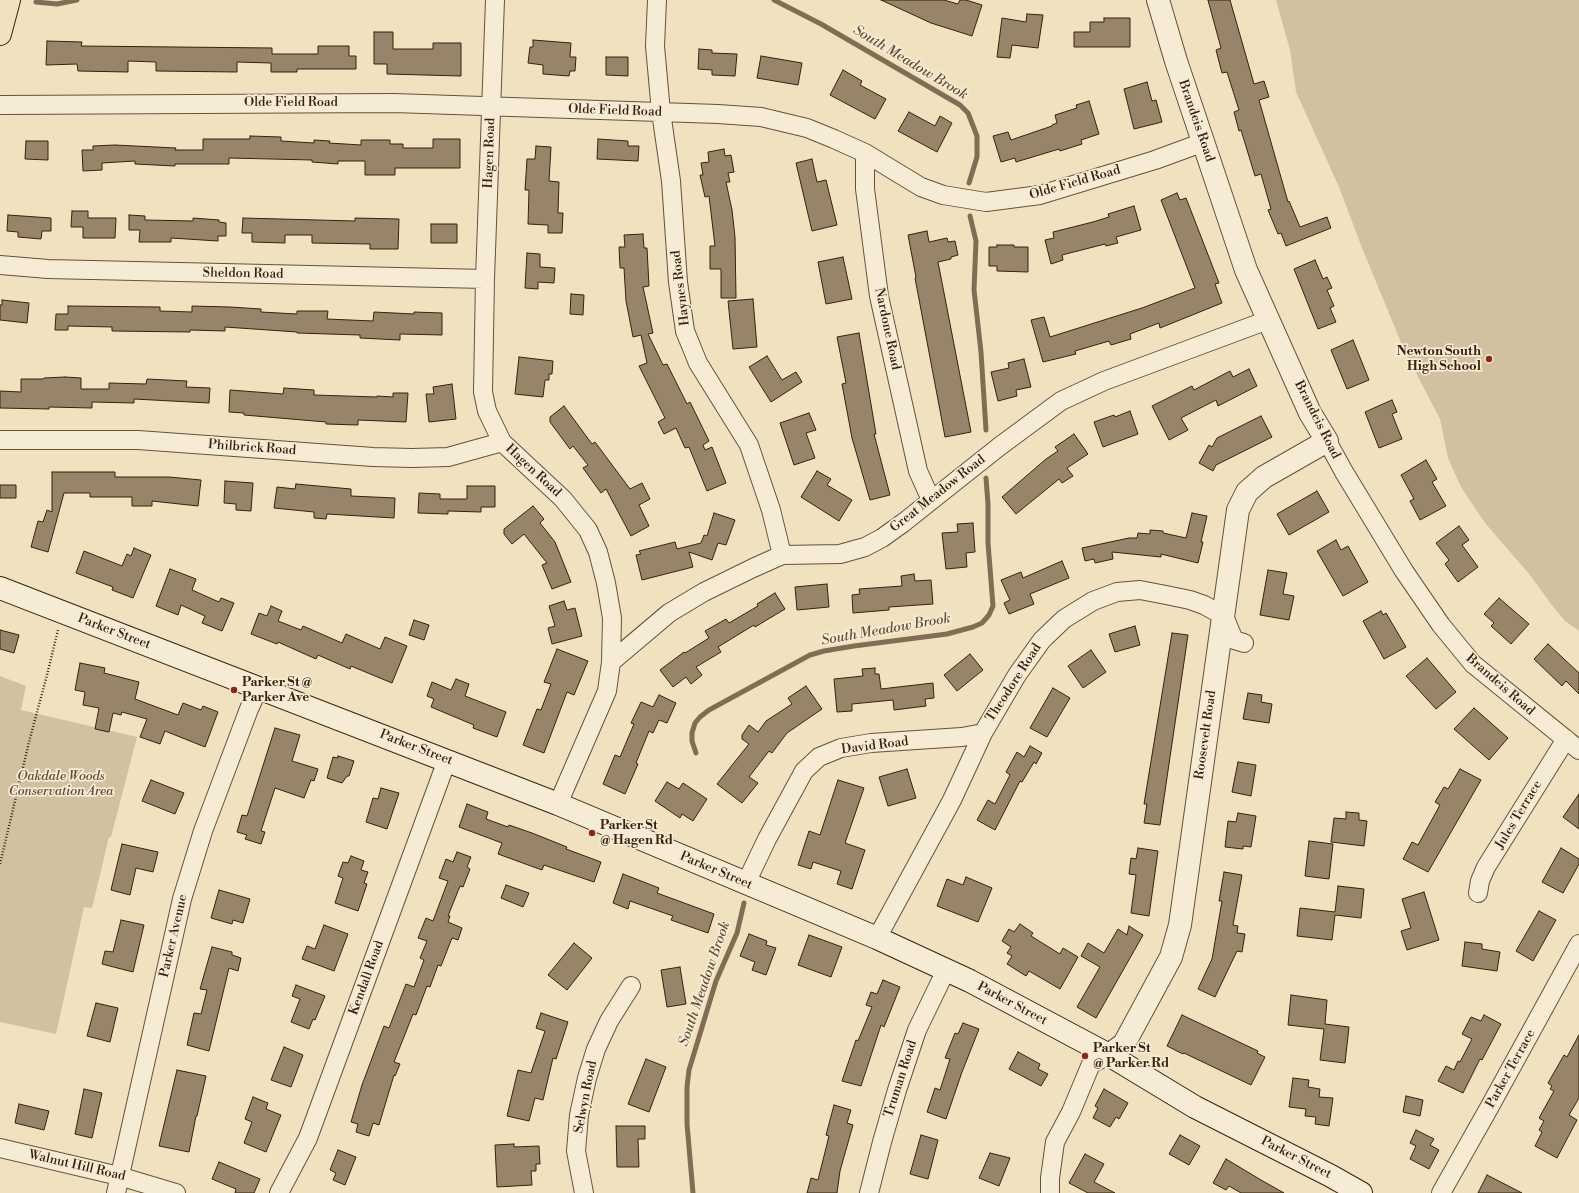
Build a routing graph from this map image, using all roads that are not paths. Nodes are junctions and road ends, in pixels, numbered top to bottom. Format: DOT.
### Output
graph roads {
  1 [pos="9,0"];
  2 [pos="495,0"];
  3 [pos="657,0"];
  4 [pos="1158,0"];
  5 [pos="0,34"];
  6 [pos="0,105"];
  7 [pos="492,106"];
  8 [pos="662,112"];
  9 [pos="1204,142"];
  10 [pos="865,153"];
  11 [pos="0,265"];
  12 [pos="485,280"];
  13 [pos="1268,320"];
  14 [pos="0,440"];
  15 [pos="1327,441"];
  16 [pos="502,442"];
  17 [pos="931,500"];
  18 [pos="782,555"];
  19 [pos="0,588"];
  20 [pos="1224,616"];
  21 [pos="1244,643"];
  22 [pos="611,662"];
  23 [pos="258,687"];
  24 [pos="983,733"];
  25 [pos="1572,745"];
  26 [pos="447,760"];
  27 [pos="558,804"];
  28 [pos="746,883"];
  29 [pos="1478,893"];
  30 [pos="877,938"];
  31 [pos="1579,944"];
  32 [pos="946,970"];
  33 [pos="631,986"];
  34 [pos="1108,1055"];
  35 [pos="0,1148"];
  36 [pos="118,1185"];
  37 [pos="176,1193"];
  38 [pos="280,1193"];
  39 [pos="584,1193"];
  40 [pos="869,1193"];
  41 [pos="1050,1193"];
  42 [pos="1361,1193"];
  43 [pos="1441,1193"];
  1 -- 5 [label="highway"];
  2 -- 7 [label="street, Hagen Road"];
  3 -- 8 [label="street, Haynes Road"];
  4 -- 9 [label="main road, Brandeis Road"];
  6 -- 7 [label="street, Olde Field Road"];
  7 -- 8 [label="street, Olde Field Road"];
  7 -- 12 [label="street, Hagen Road"];
  8 -- 10 [label="street, Olde Field Road"];
  8 -- 18 [label="street, Haynes Road"];
  9 -- 10 [label="street, Olde Field Road"];
  9 -- 13 [label="main road, Brandeis Road"];
  10 -- 17 [label="street, Nardone Road"];
  11 -- 12 [label="street, Sheldon Road"];
  12 -- 16 [label="street, Hagen Road"];
  13 -- 15 [label="main road, Brandeis Road"];
  13 -- 17 [label="street, Great Meadow Road"];
  14 -- 16 [label="street, Philbrick Road"];
  15 -- 20 [label="main road, Roosevelt Road"];
  15 -- 25 [label="street, Brandeis Road"];
  16 -- 22 [label="street, Hagen Road"];
  17 -- 18 [label="street, Great Meadow Road"];
  18 -- 22 [label="street, Great Meadow Road"];
  19 -- 23 [label="main road, Parker Street"];
  20 -- 21 [label="street"];
  20 -- 24 [label="street, Theodore Road"];
  20 -- 34 [label="main road, Roosevelt Road"];
  22 -- 27 [label="street, Hagen Road"];
  23 -- 26 [label="main road, Parker Street"];
  23 -- 36 [label="street, Parker Avenue"];
  24 -- 28 [label="street, David Road"];
  24 -- 30 [label="street, Theodore Road"];
  25 -- 29 [label="street, Jules Terrace"];
  26 -- 27 [label="main road, Parker Street"];
  26 -- 38 [label="street, Kendall Road"];
  27 -- 28 [label="main road, Parker Street"];
  28 -- 30 [label="main road, Parker Street"];
  30 -- 32 [label="main road, Parker Street"];
  31 -- 43 [label="street, Parker Terrace"];
  32 -- 34 [label="main road, Parker Street"];
  32 -- 40 [label="street, Truman Road"];
  33 -- 39 [label="street, Selwyn Road"];
  34 -- 41 [label="street"];
  34 -- 42 [label="main road, Parker Street"];
  35 -- 36 [label="street, Walnut Hill Road"];
  36 -- 37 [label="street, Walnut Hill Road"];
}
